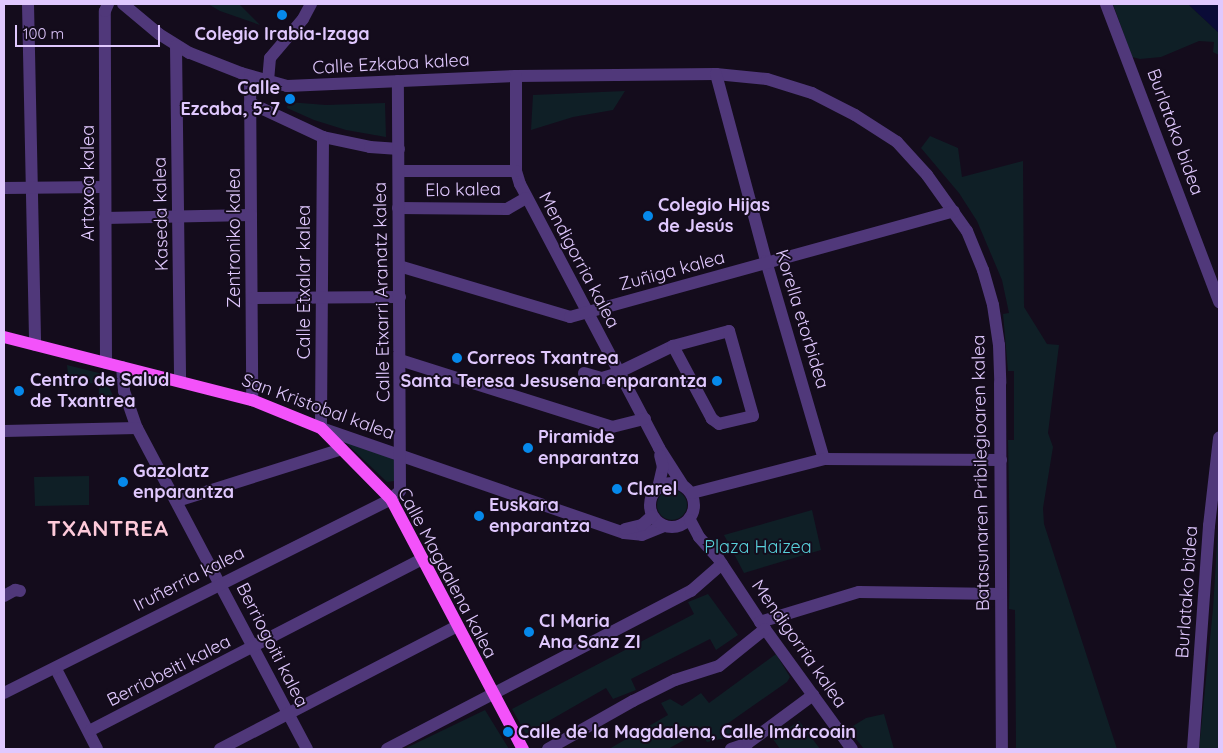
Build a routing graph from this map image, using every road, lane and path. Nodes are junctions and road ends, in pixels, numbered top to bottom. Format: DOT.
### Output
graph roads {
  1 [pos="28,4"];
  2 [pos="108,4"];
  3 [pos="123,4"];
  4 [pos="311,4"];
  5 [pos="1106,4"];
  6 [pos="176,46"];
  7 [pos="716,74"];
  8 [pos="250,76"];
  9 [pos="516,76"];
  10 [pos="268,81"];
  11 [pos="398,81"];
  12 [pos="250,103"];
  13 [pos="323,137"];
  14 [pos="399,149"];
  15 [pos="398,171"];
  16 [pos="516,171"];
  17 [pos="105,187"];
  18 [pos="4,188"];
  19 [pos="32,188"];
  20 [pos="526,198"];
  21 [pos="398,208"];
  22 [pos="954,211"];
  23 [pos="251,215"];
  24 [pos="178,216"];
  25 [pos="105,218"];
  26 [pos="766,261"];
  27 [pos="399,266"];
  28 [pos="320,297"];
  29 [pos="400,297"];
  30 [pos="252,298"];
  31 [pos="1219,302"];
  32 [pos="587,313"];
  33 [pos="4,337"];
  34 [pos="35,345"];
  35 [pos="673,346"];
  36 [pos="400,360"];
  37 [pos="106,363"];
  38 [pos="122,367"];
  39 [pos="619,372"];
  40 [pos="584,373"];
  41 [pos="180,381"];
  42 [pos="252,400"];
  43 [pos="645,419"];
  44 [pos="137,428"];
  45 [pos="321,428"];
  46 [pos="4,431"];
  47 [pos="1219,438"];
  48 [pos="659,448"];
  49 [pos="342,450"];
  50 [pos="402,456"];
  51 [pos="824,459"];
  52 [pos="1001,460"];
  53 [pos="682,484"];
  54 [pos="658,488"];
  55 [pos="692,493"];
  56 [pos="391,499"];
  57 [pos="178,502"];
  58 [pos="652,516"];
  59 [pos="690,520"];
  60 [pos="664,526"];
  61 [pos="677,526"];
  62 [pos="615,529"];
  63 [pos="699,537"];
  64 [pos="423,560"];
  65 [pos="722,564"];
  66 [pos="220,583"];
  67 [pos="20,591"];
  68 [pos="1001,594"];
  69 [pos="4,596"];
  70 [pos="763,625"];
  71 [pos="457,626"];
  72 [pos="252,647"];
  73 [pos="58,673"];
  74 [pos="4,693"];
  75 [pos="492,694"];
  76 [pos="813,695"];
  77 [pos="288,714"];
  78 [pos="92,730"];
  79 [pos="750,746"];
  80 [pos="98,749"];
  81 [pos="220,749"];
  82 [pos="306,749"];
  83 [pos="387,749"];
  84 [pos="523,749"];
  85 [pos="548,749"];
  86 [pos="731,749"];
  87 [pos="852,749"];
  88 [pos="1002,749"];
  89 [pos="1193,749"];
  1 -- 19 [label="street"];
  2 -- 17 [label="street, Artaxoa kalea"];
  3 -- 6 [label="street, Calle Ezkaba kalea"];
  4 -- 10 [label="street"];
  5 -- 31 [label="street, Burlatako bidea"];
  6 -- 8 [label="street, Calle Ezkaba kalea"];
  6 -- 24 [label="street, Kaseda kalea"];
  7 -- 9 [label="street, Batasunaren Pribilegioaren kalea"];
  7 -- 22 [label="street, Batasunaren Pribilegioaren kalea"];
  7 -- 26 [label="street, Korella etorbidea"];
  8 -- 10 [label="street, Calle Ezkaba kalea"];
  8 -- 12 [label="street, Zentroniko kalea"];
  9 -- 11 [label="street, Calle Ezkaba kalea"];
  9 -- 16 [label="street, Mendigorria kalea"];
  10 -- 11 [label="street, Calle Ezkaba kalea"];
  11 -- 14 [label="street, Calle Etxarri Aranatz kalea"];
  12 -- 13 [label="street"];
  12 -- 23 [label="street, Zentroniko kalea"];
  13 -- 14 [label="street"];
  13 -- 28 [label="street, Calle Etxalar kalea"];
  14 -- 15 [label="street, Calle Etxarri Aranatz kalea"];
  15 -- 16 [label="street"];
  15 -- 21 [label="street, Calle Etxarri Aranatz kalea"];
  16 -- 20 [label="street, Mendigorria kalea"];
  17 -- 19 [label="street"];
  17 -- 25 [label="street, Artaxoa kalea"];
  18 -- 19 [label="street"];
  19 -- 34 [label="street"];
  20 -- 21 [label="street, Elo kalea"];
  20 -- 32 [label="street, Mendigorria kalea"];
  21 -- 27 [label="street, Calle Etxarri Aranatz kalea"];
  22 -- 26 [label="street, Zuñiga kalea"];
  22 -- 52 [label="street, Batasunaren Pribilegioaren kalea"];
  23 -- 24 [label="street"];
  23 -- 30 [label="street, Zentroniko kalea"];
  24 -- 25 [label="street"];
  24 -- 41 [label="street, Kaseda kalea"];
  25 -- 37 [label="street, Artaxoa kalea"];
  26 -- 32 [label="street, Zuñiga kalea"];
  26 -- 51 [label="street, Korella etorbidea"];
  27 -- 29 [label="street, Calle Etxarri Aranatz kalea"];
  27 -- 32 [label="street, Zuñiga kalea"];
  28 -- 29 [label="street"];
  28 -- 30 [label="street"];
  28 -- 45 [label="street, Calle Etxalar kalea"];
  29 -- 36 [label="street, Calle Etxarri Aranatz kalea"];
  30 -- 42 [label="street, Zentroniko kalea"];
  32 -- 39 [label="street, Mendigorria kalea"];
  33 -- 34 [label="main road, San Kristobal kalea"];
  34 -- 37 [label="main road, San Kristobal kalea"];
  35 -- 35 [label="street"];
  35 -- 39 [label="street"];
  36 -- 43 [label="street"];
  36 -- 50 [label="street, Calle Etxarri Aranatz kalea"];
  37 -- 38 [label="main road, San Kristobal kalea"];
  38 -- 41 [label="main road, San Kristobal kalea"];
  38 -- 44 [label="street, Berriogoiti kalea"];
  39 -- 40 [label="street"];
  39 -- 43 [label="street, Mendigorria kalea"];
  41 -- 42 [label="main road, San Kristobal kalea"];
  42 -- 45 [label="main road, San Kristobal kalea"];
  43 -- 48 [label="street, Mendigorria kalea"];
  44 -- 46 [label="street"];
  44 -- 57 [label="street, Berriogoiti kalea"];
  45 -- 49 [label="main road, Calle Magdalena kalea"];
  45 -- 50 [label="street, San Kristobal kalea"];
  47 -- 89 [label="street, Burlatako bidea"];
  48 -- 53 [label="street, Mendigorria kalea"];
  48 -- 54 [label="street, Mendigorria kalea"];
  49 -- 56 [label="main road, Calle Magdalena kalea"];
  49 -- 57 [label="street"];
  50 -- 56 [label="street, Calle Etxarri Aranatz kalea"];
  50 -- 62 [label="street, San Kristobal kalea"];
  51 -- 52 [label="street"];
  51 -- 55 [label="street"];
  52 -- 68 [label="street, Batasunaren Pribilegioaren kalea"];
  53 -- 54 [label="street"];
  53 -- 55 [label="street"];
  54 -- 58 [label="street"];
  55 -- 59 [label="street"];
  56 -- 64 [label="main road, Calle Magdalena kalea"];
  56 -- 66 [label="street, Iruñerria kalea"];
  57 -- 66 [label="street, Berriogoiti kalea"];
  58 -- 60 [label="street"];
  58 -- 62 [label="street, San Kristobal kalea"];
  59 -- 61 [label="street"];
  59 -- 63 [label="street, Mendigorria kalea"];
  60 -- 61 [label="street"];
  60 -- 62 [label="street, San Kristobal kalea"];
  61 -- 63 [label="street, Mendigorria kalea"];
  63 -- 65 [label="street, Mendigorria kalea"];
  64 -- 71 [label="main road, Calle Magdalena kalea"];
  64 -- 72 [label="street, Berriobeiti kalea"];
  65 -- 70 [label="street, Mendigorria kalea"];
  65 -- 75 [label="street"];
  66 -- 72 [label="street, Berriogoiti kalea"];
  66 -- 74 [label="street, Iruñerria kalea"];
  67 -- 69 [label="street"];
  68 -- 70 [label="street"];
  68 -- 88 [label="street, Batasunaren Pribilegioaren kalea"];
  70 -- 76 [label="street, Mendigorria kalea"];
  70 -- 85 [label="street"];
  71 -- 75 [label="main road, Calle Magdalena kalea"];
  71 -- 77 [label="street"];
  72 -- 77 [label="street, Berriogoiti kalea"];
  72 -- 78 [label="street, Berriobeiti kalea"];
  73 -- 80 [label="street"];
  75 -- 83 [label="street"];
  75 -- 84 [label="main road, Calle Magdalena kalea"];
  76 -- 79 [label="street"];
  76 -- 87 [label="street, Mendigorria kalea"];
  77 -- 81 [label="street"];
  77 -- 82 [label="street, Berriogoiti kalea"];
  79 -- 86 [label="street"];
}
